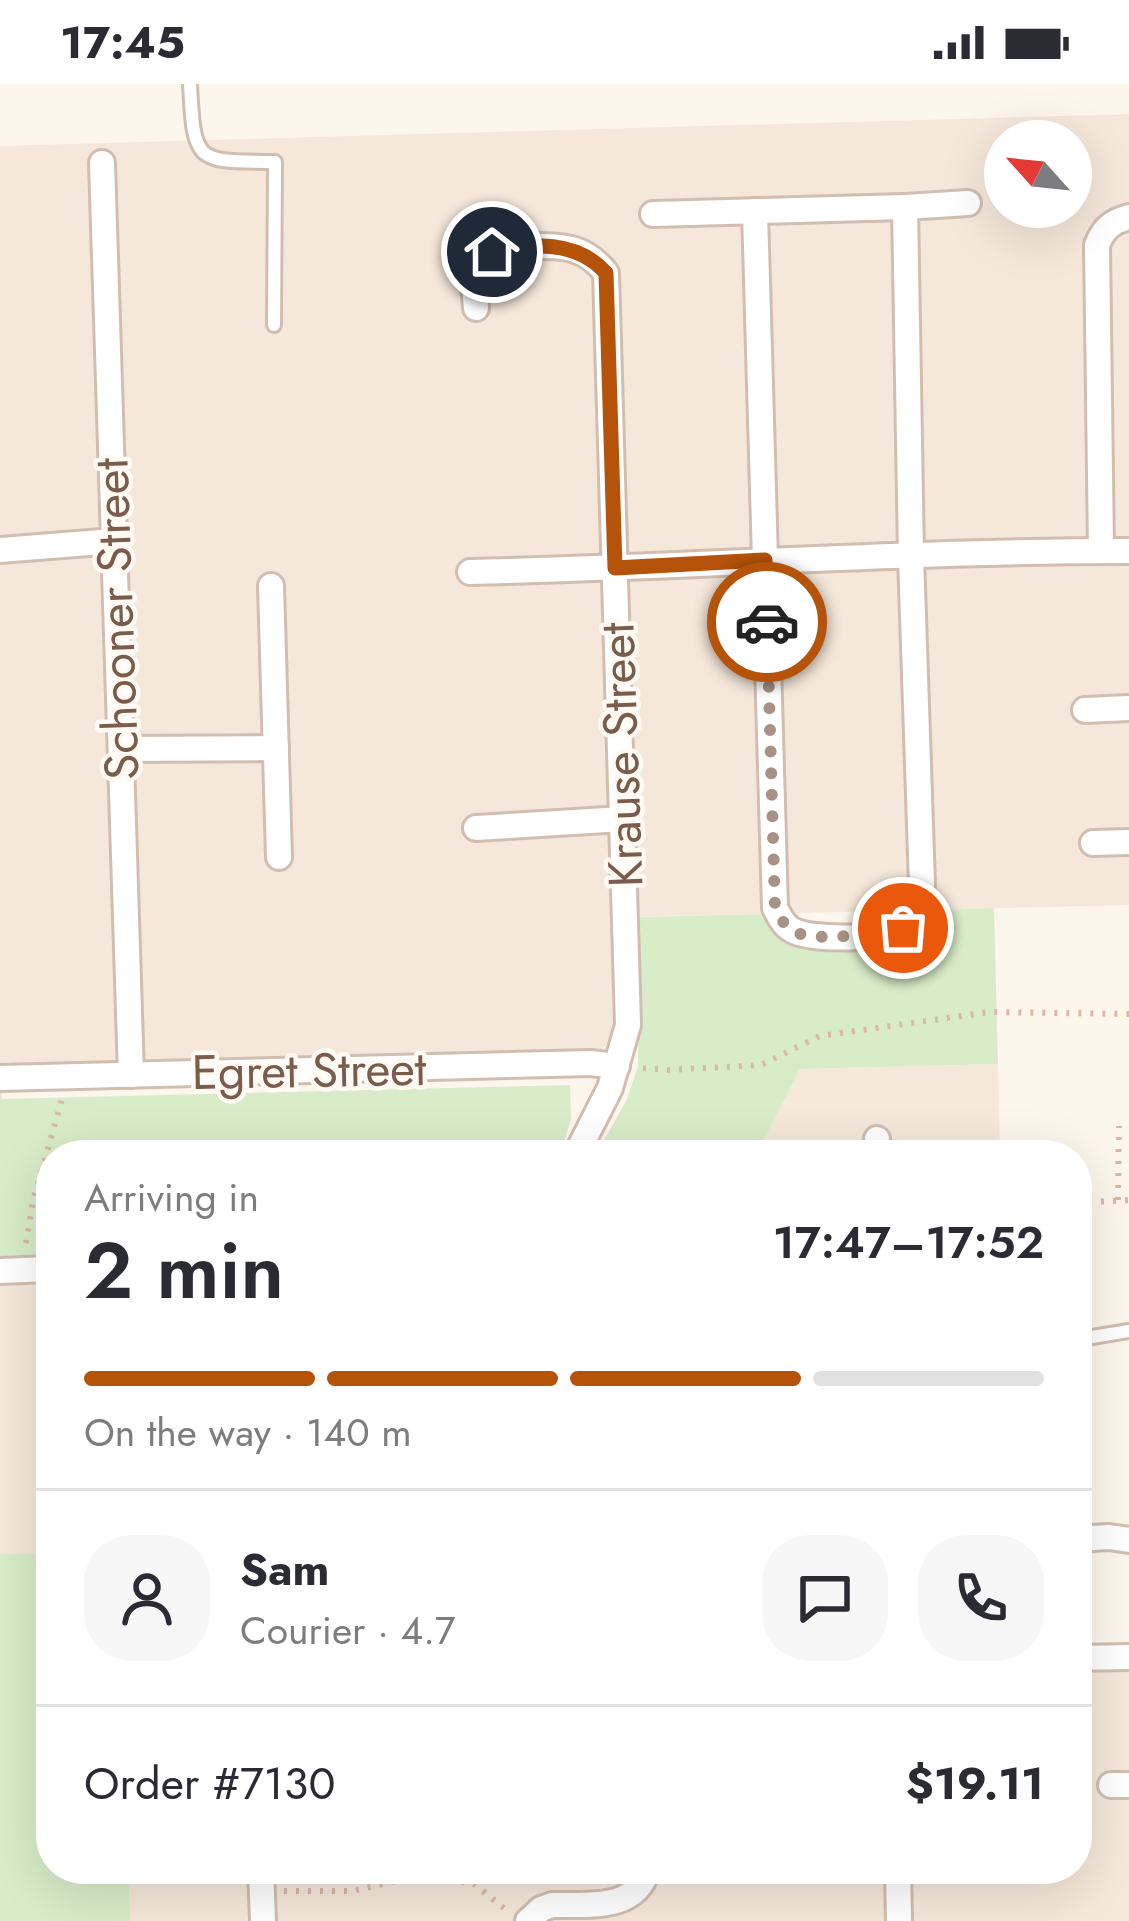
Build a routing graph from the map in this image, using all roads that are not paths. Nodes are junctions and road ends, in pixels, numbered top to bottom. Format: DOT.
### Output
graph roads {
  1 [pos="190,84"];
  2 [pos="102,163"];
  3 [pos="968,202"];
  4 [pos="905,207"];
  5 [pos="754,212"];
  6 [pos="653,214"];
  7 [pos="1129,218"];
  8 [pos="476,308"];
  9 [pos="274,325"];
  10 [pos="114,541"];
  11 [pos="0,550"];
  12 [pos="1129,550"];
  13 [pos="1101,551"];
  14 [pos="911,556"];
  15 [pos="765,560"];
  16 [pos="615,568"];
  17 [pos="470,572"];
  18 [pos="271,586"];
  19 [pos="1129,708"];
  20 [pos="1085,710"];
  21 [pos="276,748"];
  22 [pos="121,749"];
  23 [pos="623,819"];
  24 [pos="476,828"];
  25 [pos="1129,842"];
  26 [pos="1093,843"];
  27 [pos="279,857"];
  28 [pos="617,1066"];
  29 [pos="131,1075"];
  30 [pos="0,1078"];
  31 [pos="585,1140"];
  32 [pos="1129,1331"];
  33 [pos="1092,1337"];
  34 [pos="1092,1538"];
  35 [pos="1129,1540"];
  36 [pos="1129,1657"];
  37 [pos="1092,1658"];
  38 [pos="261,1884"];
  39 [pos="641,1884"];
  40 [pos="898,1884"];
  41 [pos="263,1921"];
  42 [pos="528,1921"];
  43 [pos="899,1921"];
  1 -- 9 [label="lane"];
  2 -- 10 [label="street, Schooner Street"];
  3 -- 4 [label="street"];
  4 -- 5 [label="street"];
  4 -- 14 [label="street"];
  5 -- 6 [label="street"];
  5 -- 15 [label="street"];
  7 -- 13 [label="street"];
  8 -- 16 [label="street, Krause Street"];
  10 -- 11 [label="street"];
  10 -- 22 [label="street, Schooner Street"];
  12 -- 13 [label="street"];
  13 -- 14 [label="street"];
  14 -- 15 [label="street"];
  14 -- 15 [label="street"];
  15 -- 16 [label="street"];
  16 -- 17 [label="street"];
  16 -- 23 [label="street, Krause Street"];
  18 -- 21 [label="street"];
  19 -- 20 [label="street"];
  21 -- 22 [label="street"];
  21 -- 27 [label="street"];
  22 -- 29 [label="street, Schooner Street"];
  23 -- 24 [label="street"];
  23 -- 28 [label="street, Krause Street"];
  25 -- 26 [label="street"];
  28 -- 29 [label="street, Egret Street"];
  28 -- 31 [label="street, Krause Street"];
  29 -- 30 [label="street, Egret Street"];
  32 -- 33 [label="lane"];
  34 -- 35 [label="street"];
  36 -- 37 [label="street"];
  38 -- 41 [label="street"];
  39 -- 42 [label="street"];
  40 -- 43 [label="street"];
}
